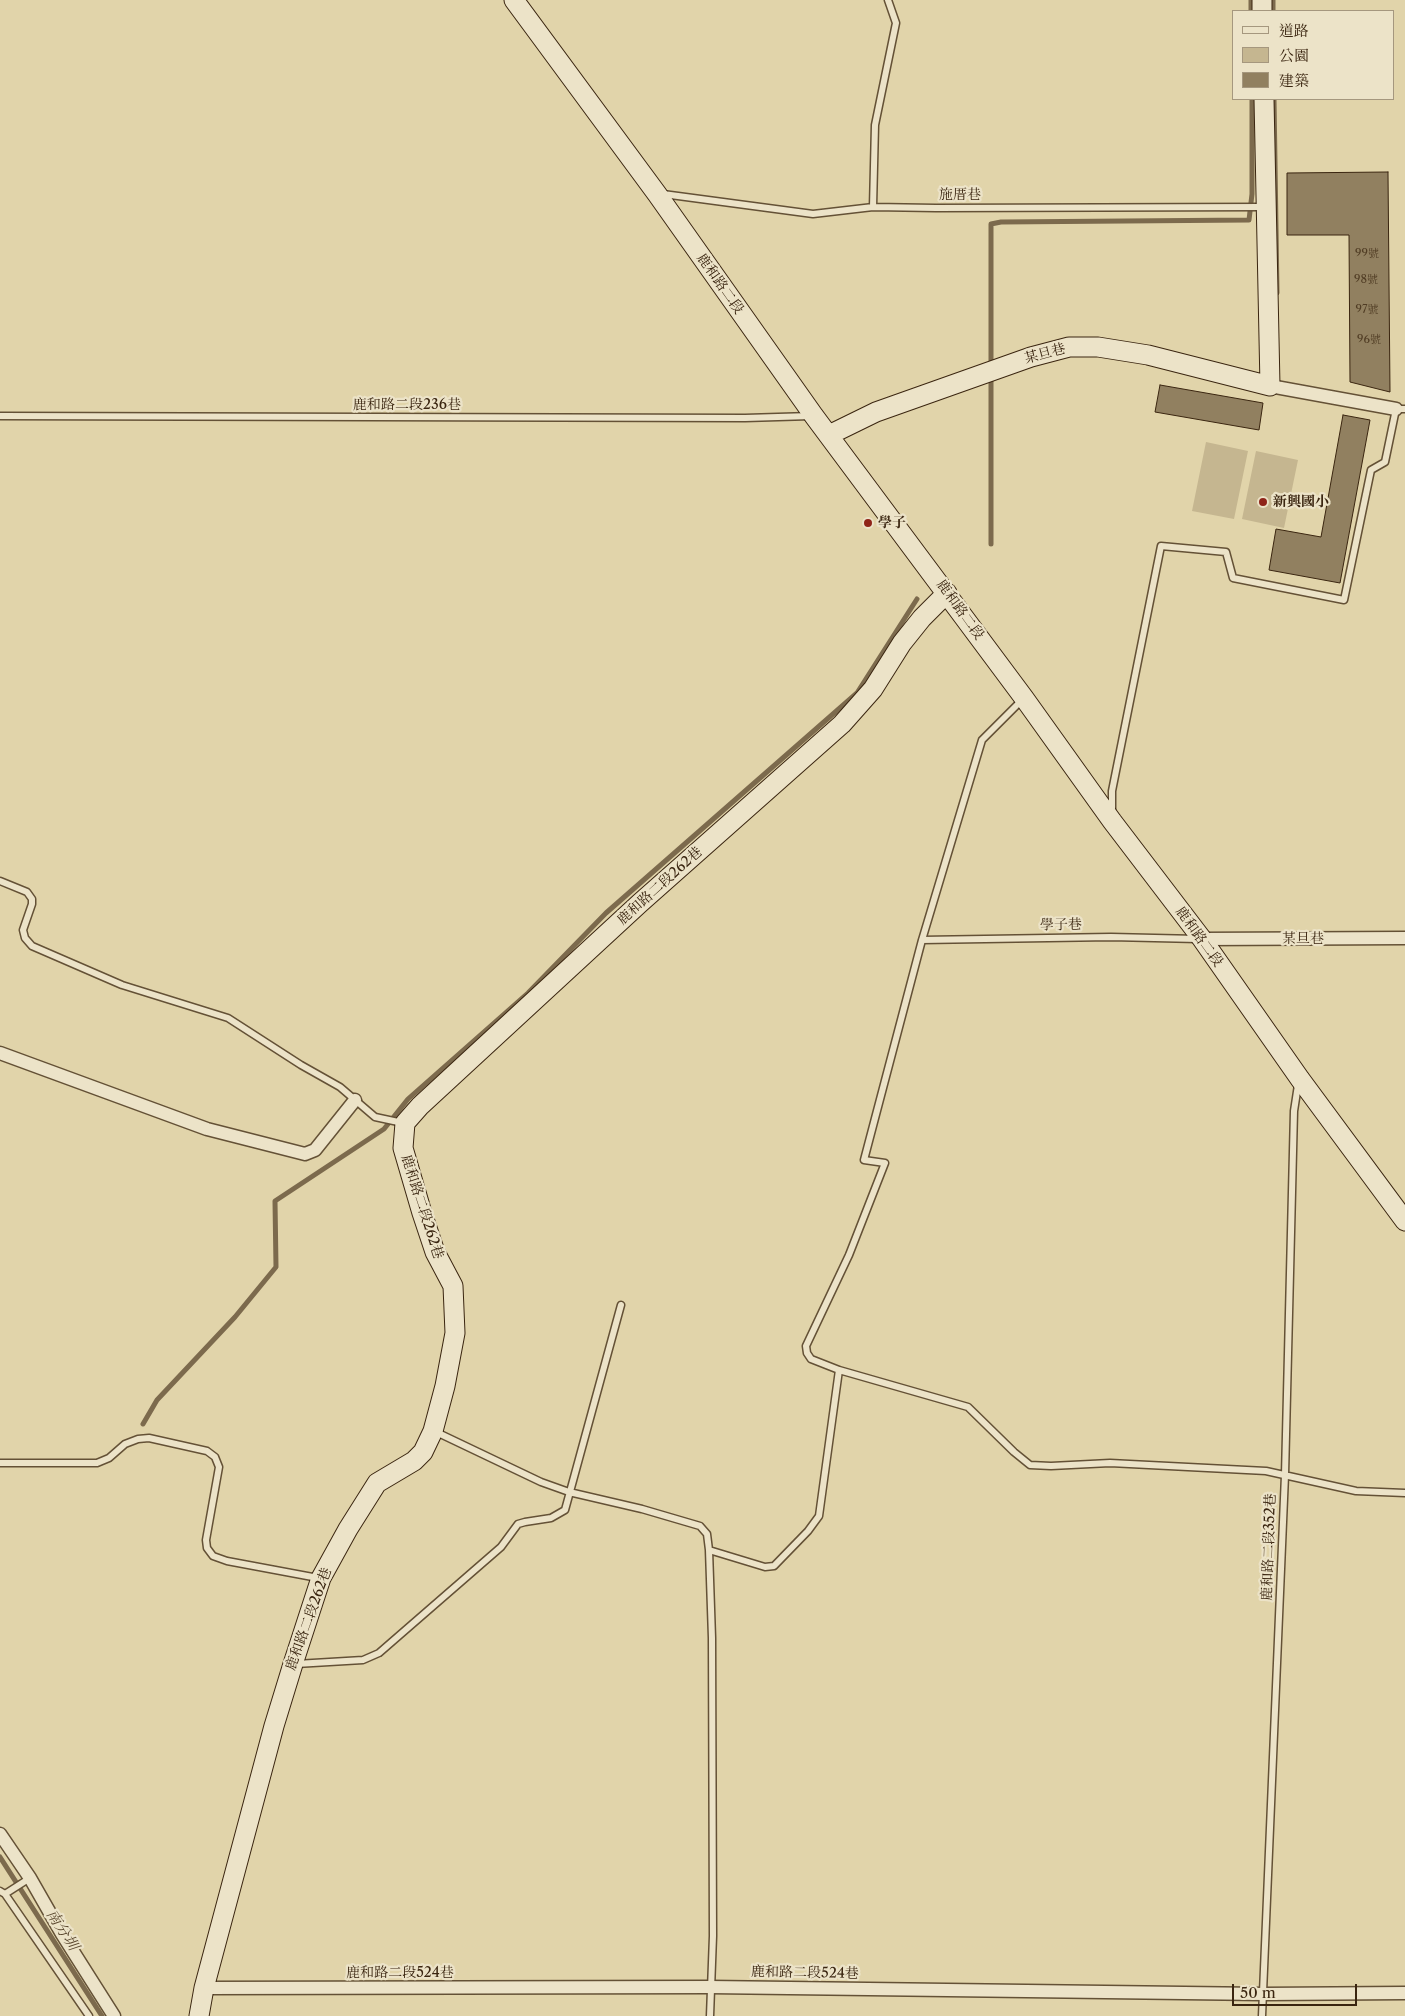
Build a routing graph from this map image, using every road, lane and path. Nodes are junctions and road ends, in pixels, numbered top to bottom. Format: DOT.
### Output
graph roads {
  1 [pos="514,0"];
  2 [pos="888,0"];
  3 [pos="1264,100"];
  4 [pos="657,194"];
  5 [pos="873,207"];
  6 [pos="1266,207"];
  7 [pos="1270,386"];
  8 [pos="1401,409"];
  9 [pos="0,416"];
  10 [pos="814,416"];
  11 [pos="829,435"];
  12 [pos="947,593"];
  13 [pos="1024,698"];
  14 [pos="1112,821"];
  15 [pos="0,881"];
  16 [pos="1405,938"];
  17 [pos="1202,939"];
  18 [pos="922,940"];
  19 [pos="0,1054"];
  20 [pos="1300,1079"];
  21 [pos="354,1100"];
  22 [pos="405,1123"];
  23 [pos="1402,1212"];
  24 [pos="621,1305"];
  25 [pos="839,1370"];
  26 [pos="433,1431"];
  27 [pos="0,1463"];
  28 [pos="1285,1475"];
  29 [pos="569,1492"];
  30 [pos="1405,1493"];
  31 [pos="709,1550"];
  32 [pos="322,1578"];
  33 [pos="293,1664"];
  34 [pos="0,1834"];
  35 [pos="30,1878"];
  36 [pos="3,1892"];
  37 [pos="710,1987"];
  38 [pos="204,1988"];
  39 [pos="1405,1992"];
  40 [pos="1263,1994"];
  41 [pos="89,2016"];
  42 [pos="114,2016"];
  43 [pos="199,2016"];
  44 [pos="710,2016"];
  45 [pos="1262,2016"];
  1 -- 4 [label="street, 鹿和路二段"];
  2 -- 5 [label="lane"];
  3 -- 6 [label="street"];
  4 -- 5 [label="lane, 施厝巷"];
  4 -- 10 [label="street, 鹿和路二段"];
  5 -- 6 [label="lane, 施厝巷"];
  6 -- 7 [label="street"];
  7 -- 8 [label="street"];
  7 -- 11 [label="street, 某旦巷"];
  8 -- 14 [label="lane"];
  9 -- 10 [label="lane, 鹿和路二段236巷"];
  10 -- 11 [label="street, 鹿和路二段"];
  11 -- 12 [label="street, 鹿和路二段"];
  12 -- 13 [label="street, 鹿和路二段"];
  12 -- 22 [label="street, 鹿和路二段262巷"];
  13 -- 14 [label="street, 鹿和路二段"];
  13 -- 18 [label="lane"];
  14 -- 17 [label="street, 鹿和路二段"];
  15 -- 21 [label="lane"];
  16 -- 17 [label="street, 某旦巷"];
  17 -- 18 [label="lane, 學子巷"];
  17 -- 20 [label="street, 鹿和路二段"];
  18 -- 25 [label="lane"];
  19 -- 21 [label="street"];
  20 -- 23 [label="street, 鹿和路二段"];
  20 -- 28 [label="lane, 鹿和路二段352巷"];
  21 -- 22 [label="lane"];
  22 -- 26 [label="street, 鹿和路二段262巷"];
  24 -- 29 [label="lane"];
  25 -- 28 [label="lane"];
  25 -- 31 [label="lane"];
  26 -- 29 [label="lane"];
  26 -- 32 [label="street, 鹿和路二段262巷"];
  27 -- 32 [label="lane"];
  28 -- 30 [label="lane"];
  28 -- 40 [label="lane, 鹿和路二段352巷"];
  29 -- 31 [label="lane"];
  29 -- 33 [label="lane"];
  31 -- 37 [label="lane"];
  32 -- 33 [label="street, 鹿和路二段262巷"];
  33 -- 38 [label="street, 鹿和路二段262巷"];
  34 -- 35 [label="street"];
  35 -- 36 [label="lane"];
  35 -- 42 [label="street"];
  36 -- 41 [label="lane"];
  37 -- 38 [label="street, 鹿和路二段524巷"];
  37 -- 40 [label="street, 鹿和路二段524巷"];
  37 -- 44 [label="lane"];
  38 -- 43 [label="street, 鹿和路二段262巷"];
  39 -- 40 [label="street, 鹿和路二段524巷"];
  40 -- 45 [label="lane, 鹿和路二段352巷"];
}
